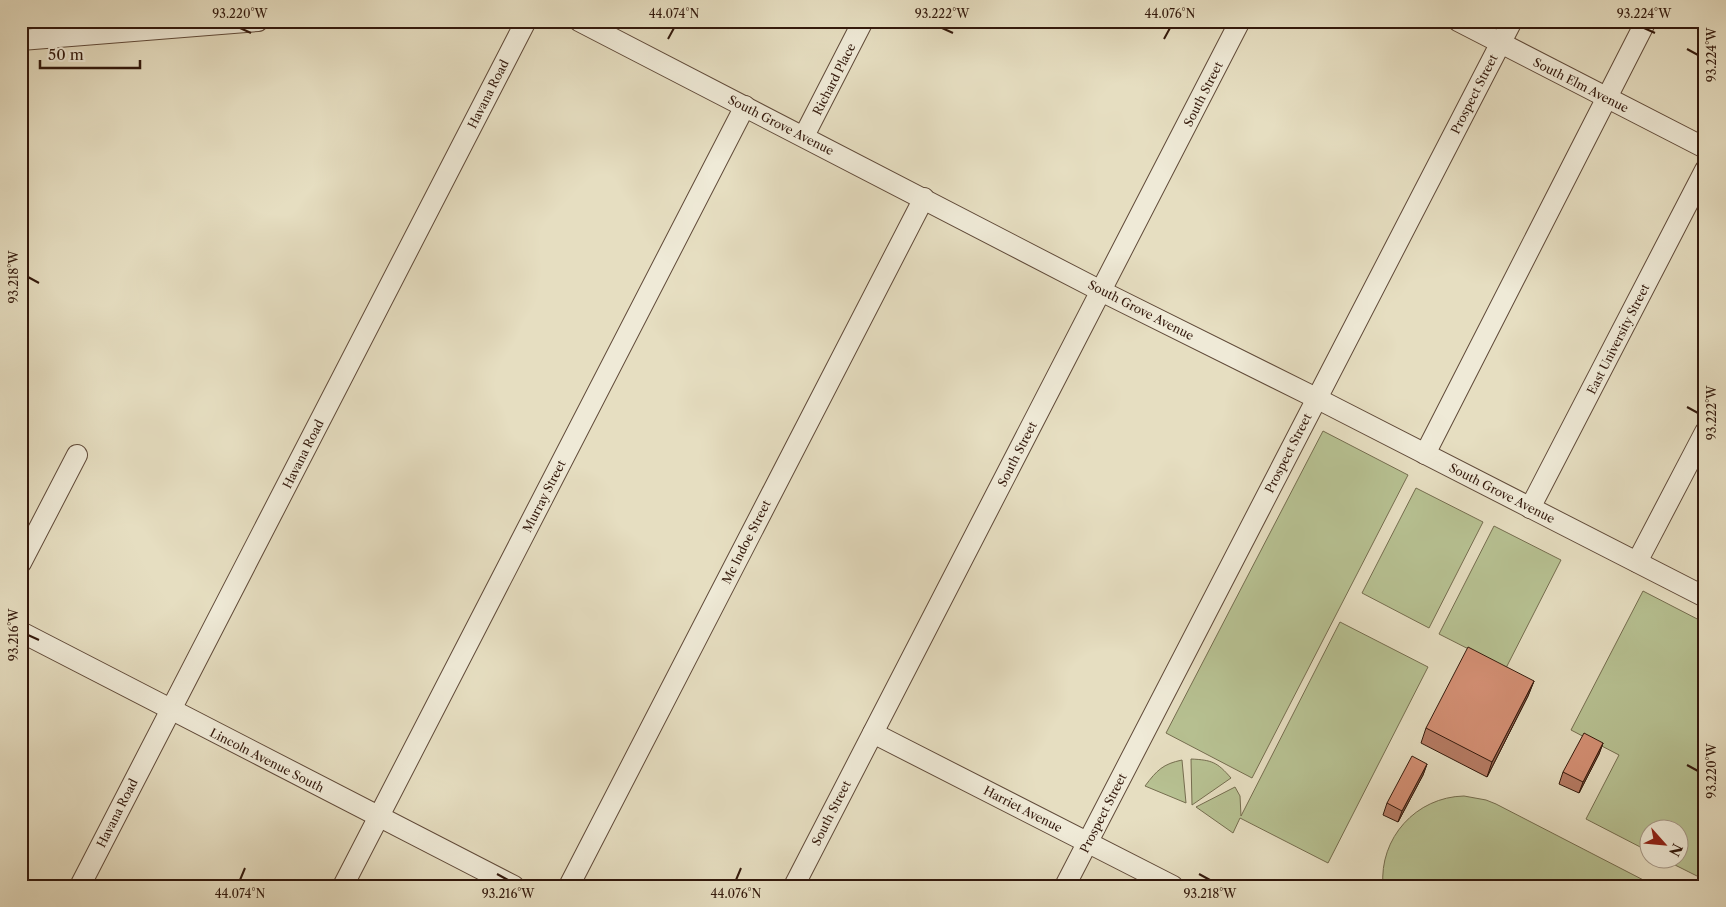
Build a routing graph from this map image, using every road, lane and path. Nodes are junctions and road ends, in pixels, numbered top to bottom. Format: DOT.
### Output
graph roads {
  1 [pos="258,21"];
  2 [pos="526,21"];
  3 [pos="579,21"];
  4 [pos="863,21"];
  5 [pos="1240,21"];
  6 [pos="1458,21"];
  7 [pos="1512,21"];
  8 [pos="1646,21"];
  9 [pos="21,40"];
  10 [pos="1500,43"];
  11 [pos="1606,98"];
  12 [pos="745,106"];
  13 [pos="804,136"];
  14 [pos="1705,148"];
  15 [pos="1705,170"];
  16 [pos="924,198"];
  17 [pos="1101,291"];
  18 [pos="1316,398"];
  19 [pos="1705,432"];
  20 [pos="1425,454"];
  21 [pos="77,455"];
  22 [pos="1530,508"];
  23 [pos="1637,562"];
  24 [pos="21,563"];
  25 [pos="1705,597"];
  26 [pos="21,632"];
  27 [pos="171,710"];
  28 [pos="873,733"];
  29 [pos="379,817"];
  30 [pos="1088,842"];
  31 [pos="80,886"];
  32 [pos="343,886"];
  33 [pos="514,886"];
  34 [pos="568,886"];
  35 [pos="794,886"];
  36 [pos="1065,886"];
  37 [pos="1173,886"];
  1 -- 9 [label="street"];
  2 -- 27 [label="street, Havana Road"];
  3 -- 12 [label="street, South Grove Avenue"];
  4 -- 13 [label="street, Richard Place"];
  5 -- 17 [label="street, South Street"];
  6 -- 10 [label="street, South Elm Avenue"];
  7 -- 10 [label="street, Prospect Street"];
  8 -- 11 [label="street"];
  10 -- 11 [label="street, South Elm Avenue"];
  10 -- 18 [label="street, Prospect Street"];
  11 -- 14 [label="street, South Elm Avenue"];
  11 -- 20 [label="street"];
  12 -- 13 [label="street, South Grove Avenue"];
  12 -- 29 [label="street, Murray Street"];
  13 -- 16 [label="street, South Grove Avenue"];
  15 -- 22 [label="street, East University Street"];
  16 -- 17 [label="street, South Grove Avenue"];
  16 -- 34 [label="street, Mc Indoe Street"];
  17 -- 18 [label="street, South Grove Avenue"];
  17 -- 28 [label="street, South Street"];
  18 -- 20 [label="street, South Grove Avenue"];
  18 -- 30 [label="street, Prospect Street"];
  19 -- 23 [label="street"];
  20 -- 22 [label="street, South Grove Avenue"];
  21 -- 24 [label="street"];
  22 -- 23 [label="street, South Grove Avenue"];
  23 -- 25 [label="street, South Grove Avenue"];
  26 -- 27 [label="street, Lincoln Avenue South"];
  27 -- 29 [label="street, Lincoln Avenue South"];
  27 -- 31 [label="street, Havana Road"];
  28 -- 30 [label="street, Harriet Avenue"];
  28 -- 35 [label="street, South Street"];
  29 -- 32 [label="street, Murray Street"];
  29 -- 33 [label="street, Lincoln Avenue South"];
  30 -- 36 [label="street, Prospect Street"];
  30 -- 37 [label="street, Harriet Avenue"];
}
